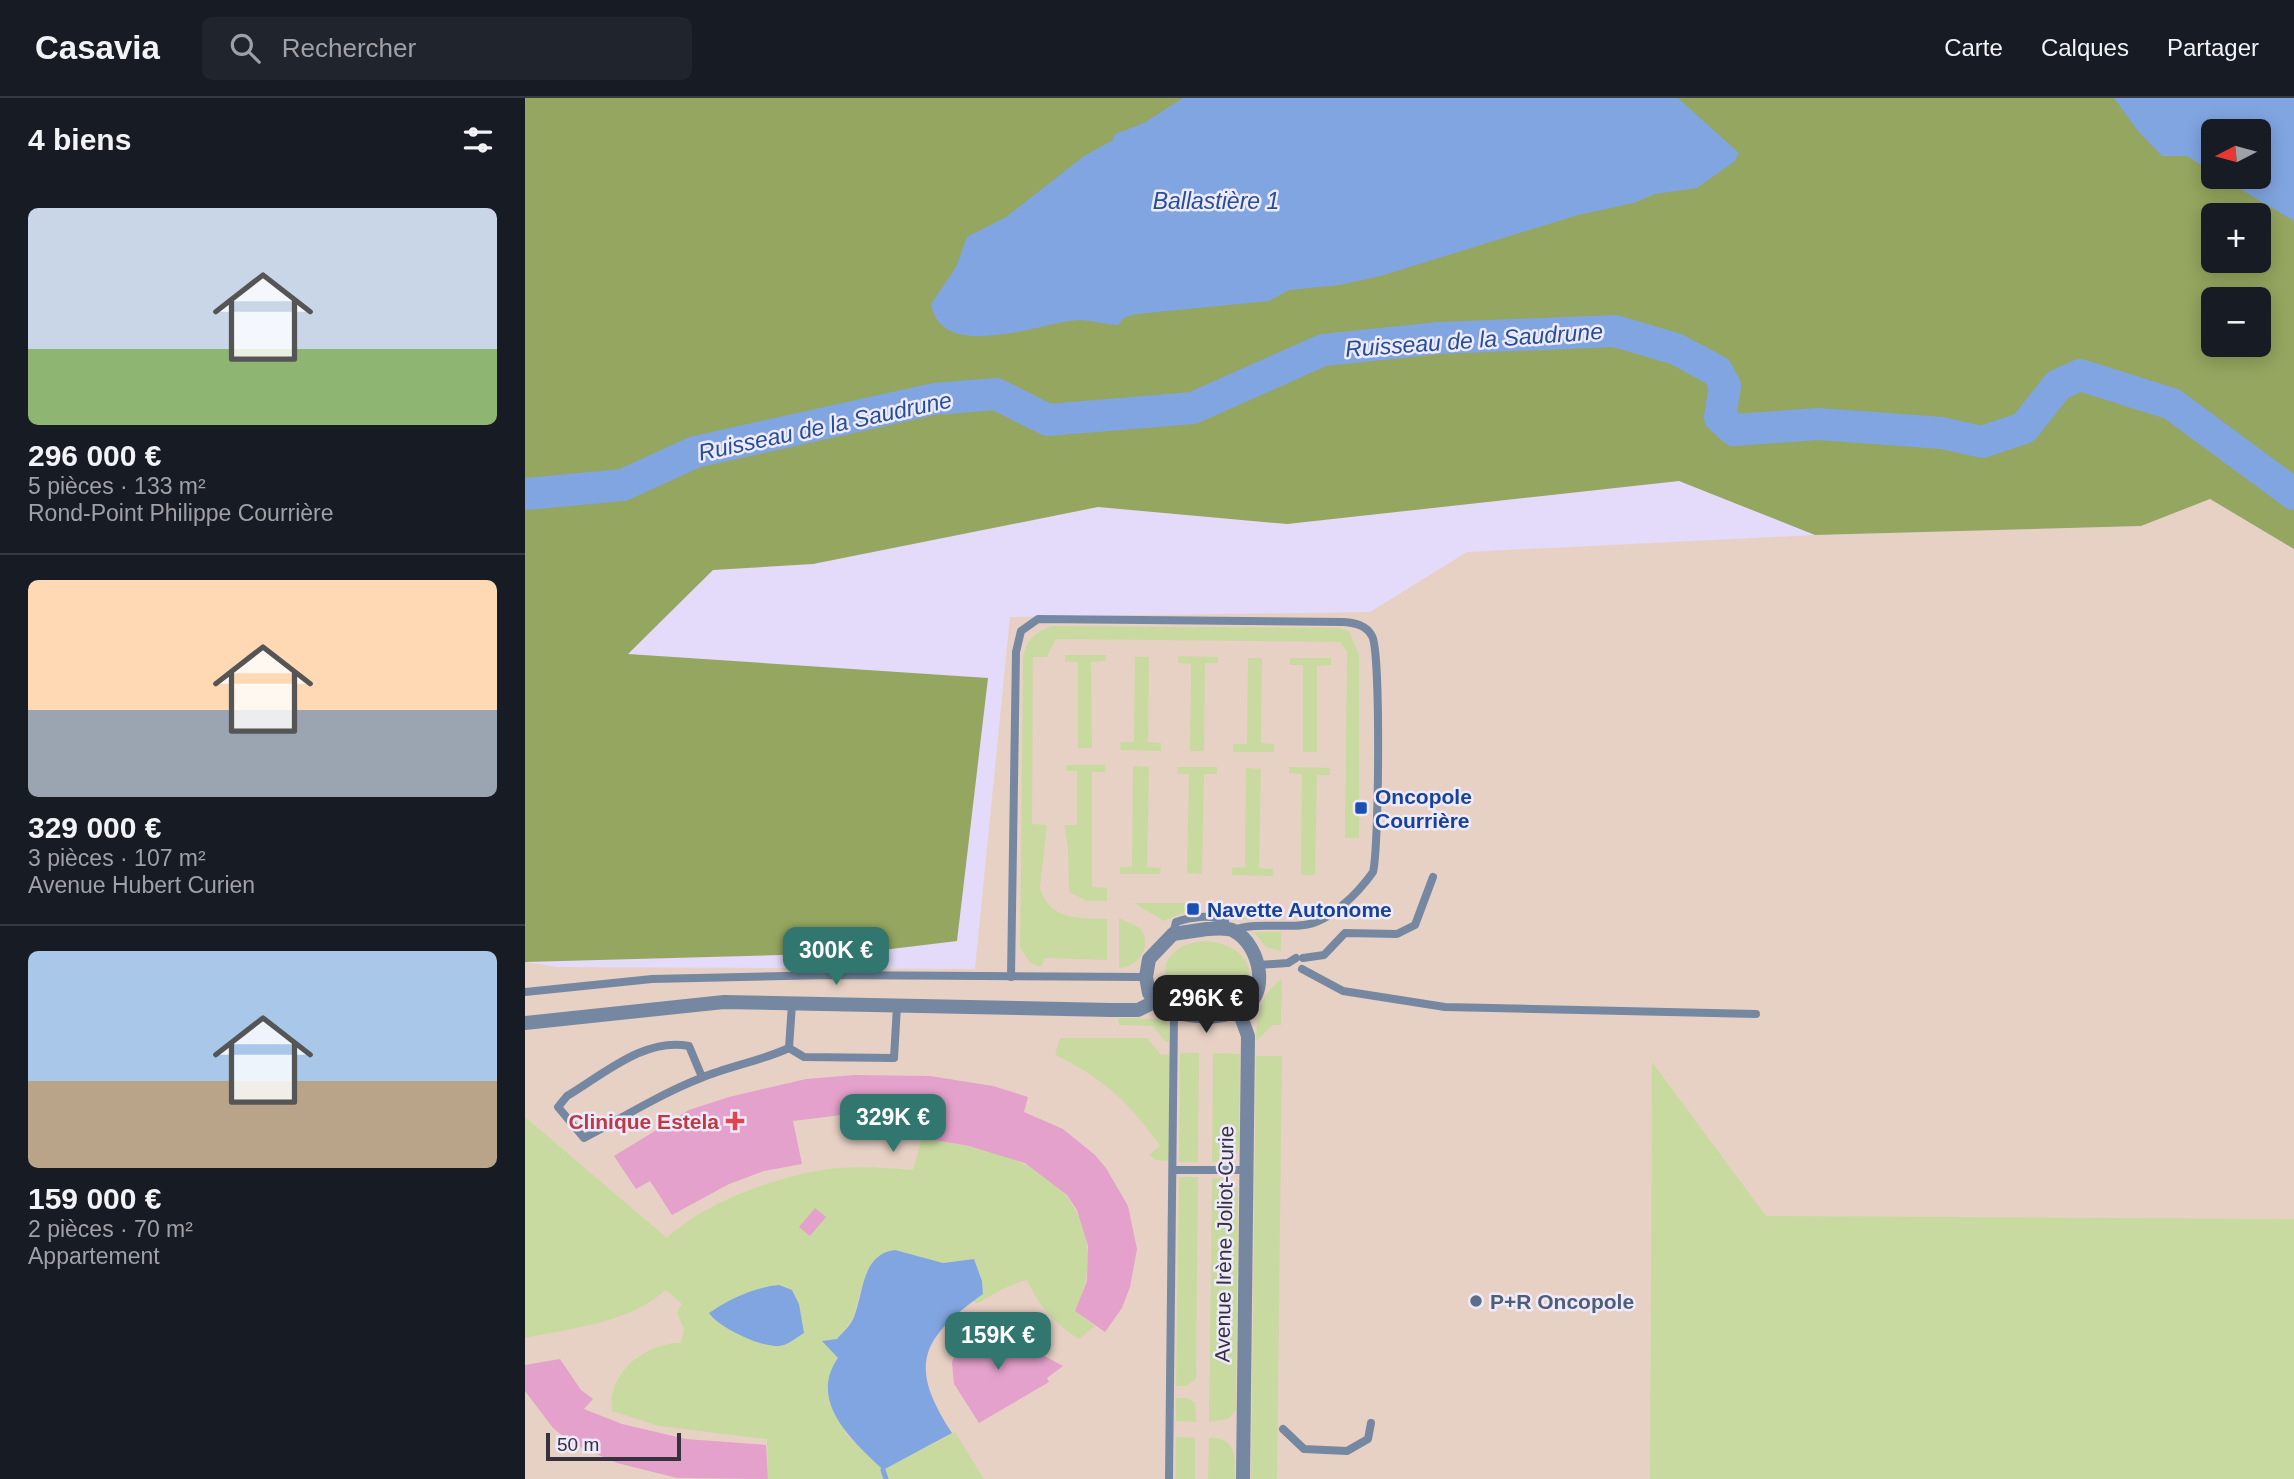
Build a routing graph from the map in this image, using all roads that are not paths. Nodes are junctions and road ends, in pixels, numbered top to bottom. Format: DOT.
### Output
graph roads {
  1 [pos="1433,877"];
  2 [pos="1229,930"];
  3 [pos="1259,965"];
  4 [pos="1295,967"];
  5 [pos="1011,977"];
  6 [pos="1146,977"];
  7 [pos="525,992"];
  8 [pos="1156,1001"];
  9 [pos="792,1004"];
  10 [pos="897,1006"];
  11 [pos="1239,1011"];
  12 [pos="1174,1012"];
  13 [pos="1756,1014"];
  14 [pos="525,1023"];
  15 [pos="789,1048"];
  16 [pos="702,1077"];
  17 [pos="1173,1170"];
  18 [pos="1246,1170"];
  19 [pos="1371,1423"];
  20 [pos="1283,1429"];
  21 [pos="1169,1479"];
  22 [pos="1243,1479"];
  1 -- 4 [label="lane"];
  2 -- 3 [label="street"];
  2 -- 5 [label="lane"];
  2 -- 6 [label="street"];
  3 -- 4 [label="lane"];
  3 -- 11 [label="street"];
  4 -- 13 [label="lane"];
  5 -- 6 [label="lane"];
  5 -- 7 [label="lane"];
  6 -- 8 [label="street"];
  8 -- 10 [label="street"];
  8 -- 12 [label="street"];
  9 -- 10 [label="street"];
  9 -- 14 [label="street"];
  9 -- 15 [label="lane"];
  10 -- 15 [label="lane"];
  11 -- 12 [label="street"];
  11 -- 18 [label="street, Avenue Irène Joliot-Curie"];
  12 -- 17 [label="lane"];
  15 -- 16 [label="lane"];
  16 -- 16 [label="lane"];
  17 -- 18 [label="lane"];
  17 -- 21 [label="lane"];
  18 -- 22 [label="street, Avenue Irène Joliot-Curie"];
  19 -- 20 [label="lane"];
}
